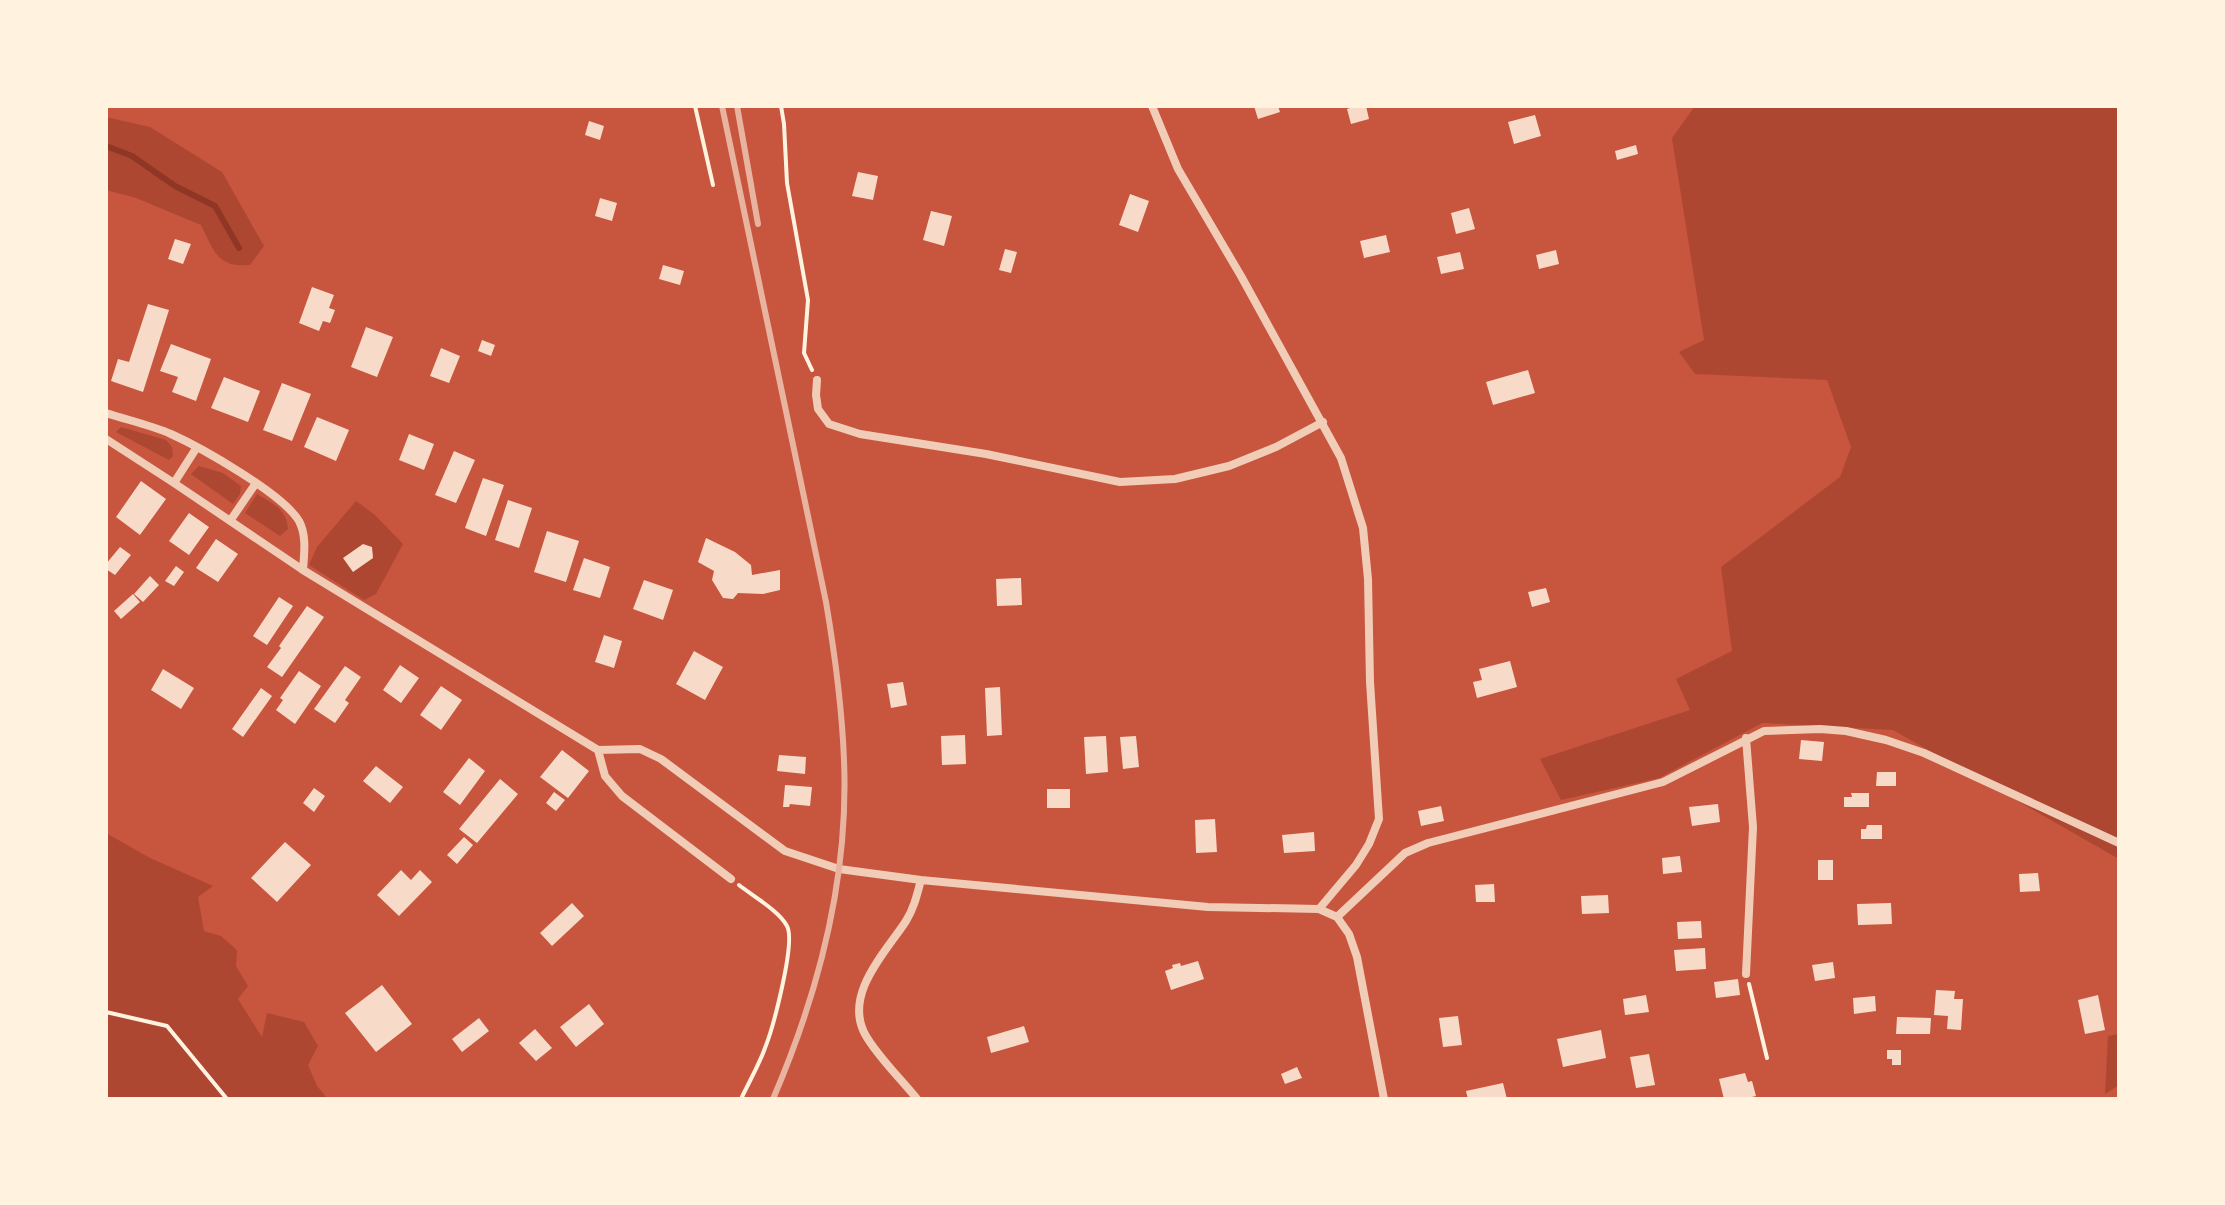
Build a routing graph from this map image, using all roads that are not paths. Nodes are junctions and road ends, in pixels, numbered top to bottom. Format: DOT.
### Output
graph roads {
  1 [pos="1152,106"];
  2 [pos="817,380"];
  3 [pos="106,413"];
  4 [pos="1323,422"];
  5 [pos="106,439"];
  6 [pos="197,447"];
  7 [pos="174,483"];
  8 [pos="256,483"];
  9 [pos="230,521"];
  10 [pos="303,570"];
  11 [pos="1746,738"];
  12 [pos="598,750"];
  13 [pos="2119,843"];
  14 [pos="731,879"];
  15 [pos="921,880"];
  16 [pos="1319,909"];
  17 [pos="1337,917"];
  18 [pos="1746,974"];
  19 [pos="917,1099"];
  20 [pos="1384,1099"];
  1 -- 4 [label="street"];
  2 -- 4 [label="street"];
  3 -- 6 [label="street"];
  4 -- 16 [label="street"];
  5 -- 7 [label="street"];
  6 -- 7 [label="street"];
  6 -- 8 [label="street"];
  7 -- 9 [label="street"];
  8 -- 9 [label="street"];
  8 -- 10 [label="street"];
  9 -- 10 [label="street"];
  10 -- 12 [label="street"];
  11 -- 13 [label="street"];
  11 -- 17 [label="street"];
  11 -- 18 [label="street"];
  12 -- 14 [label="street"];
  12 -- 15 [label="street"];
  15 -- 16 [label="street"];
  15 -- 19 [label="street"];
  16 -- 17 [label="street"];
  17 -- 20 [label="street"];
}
